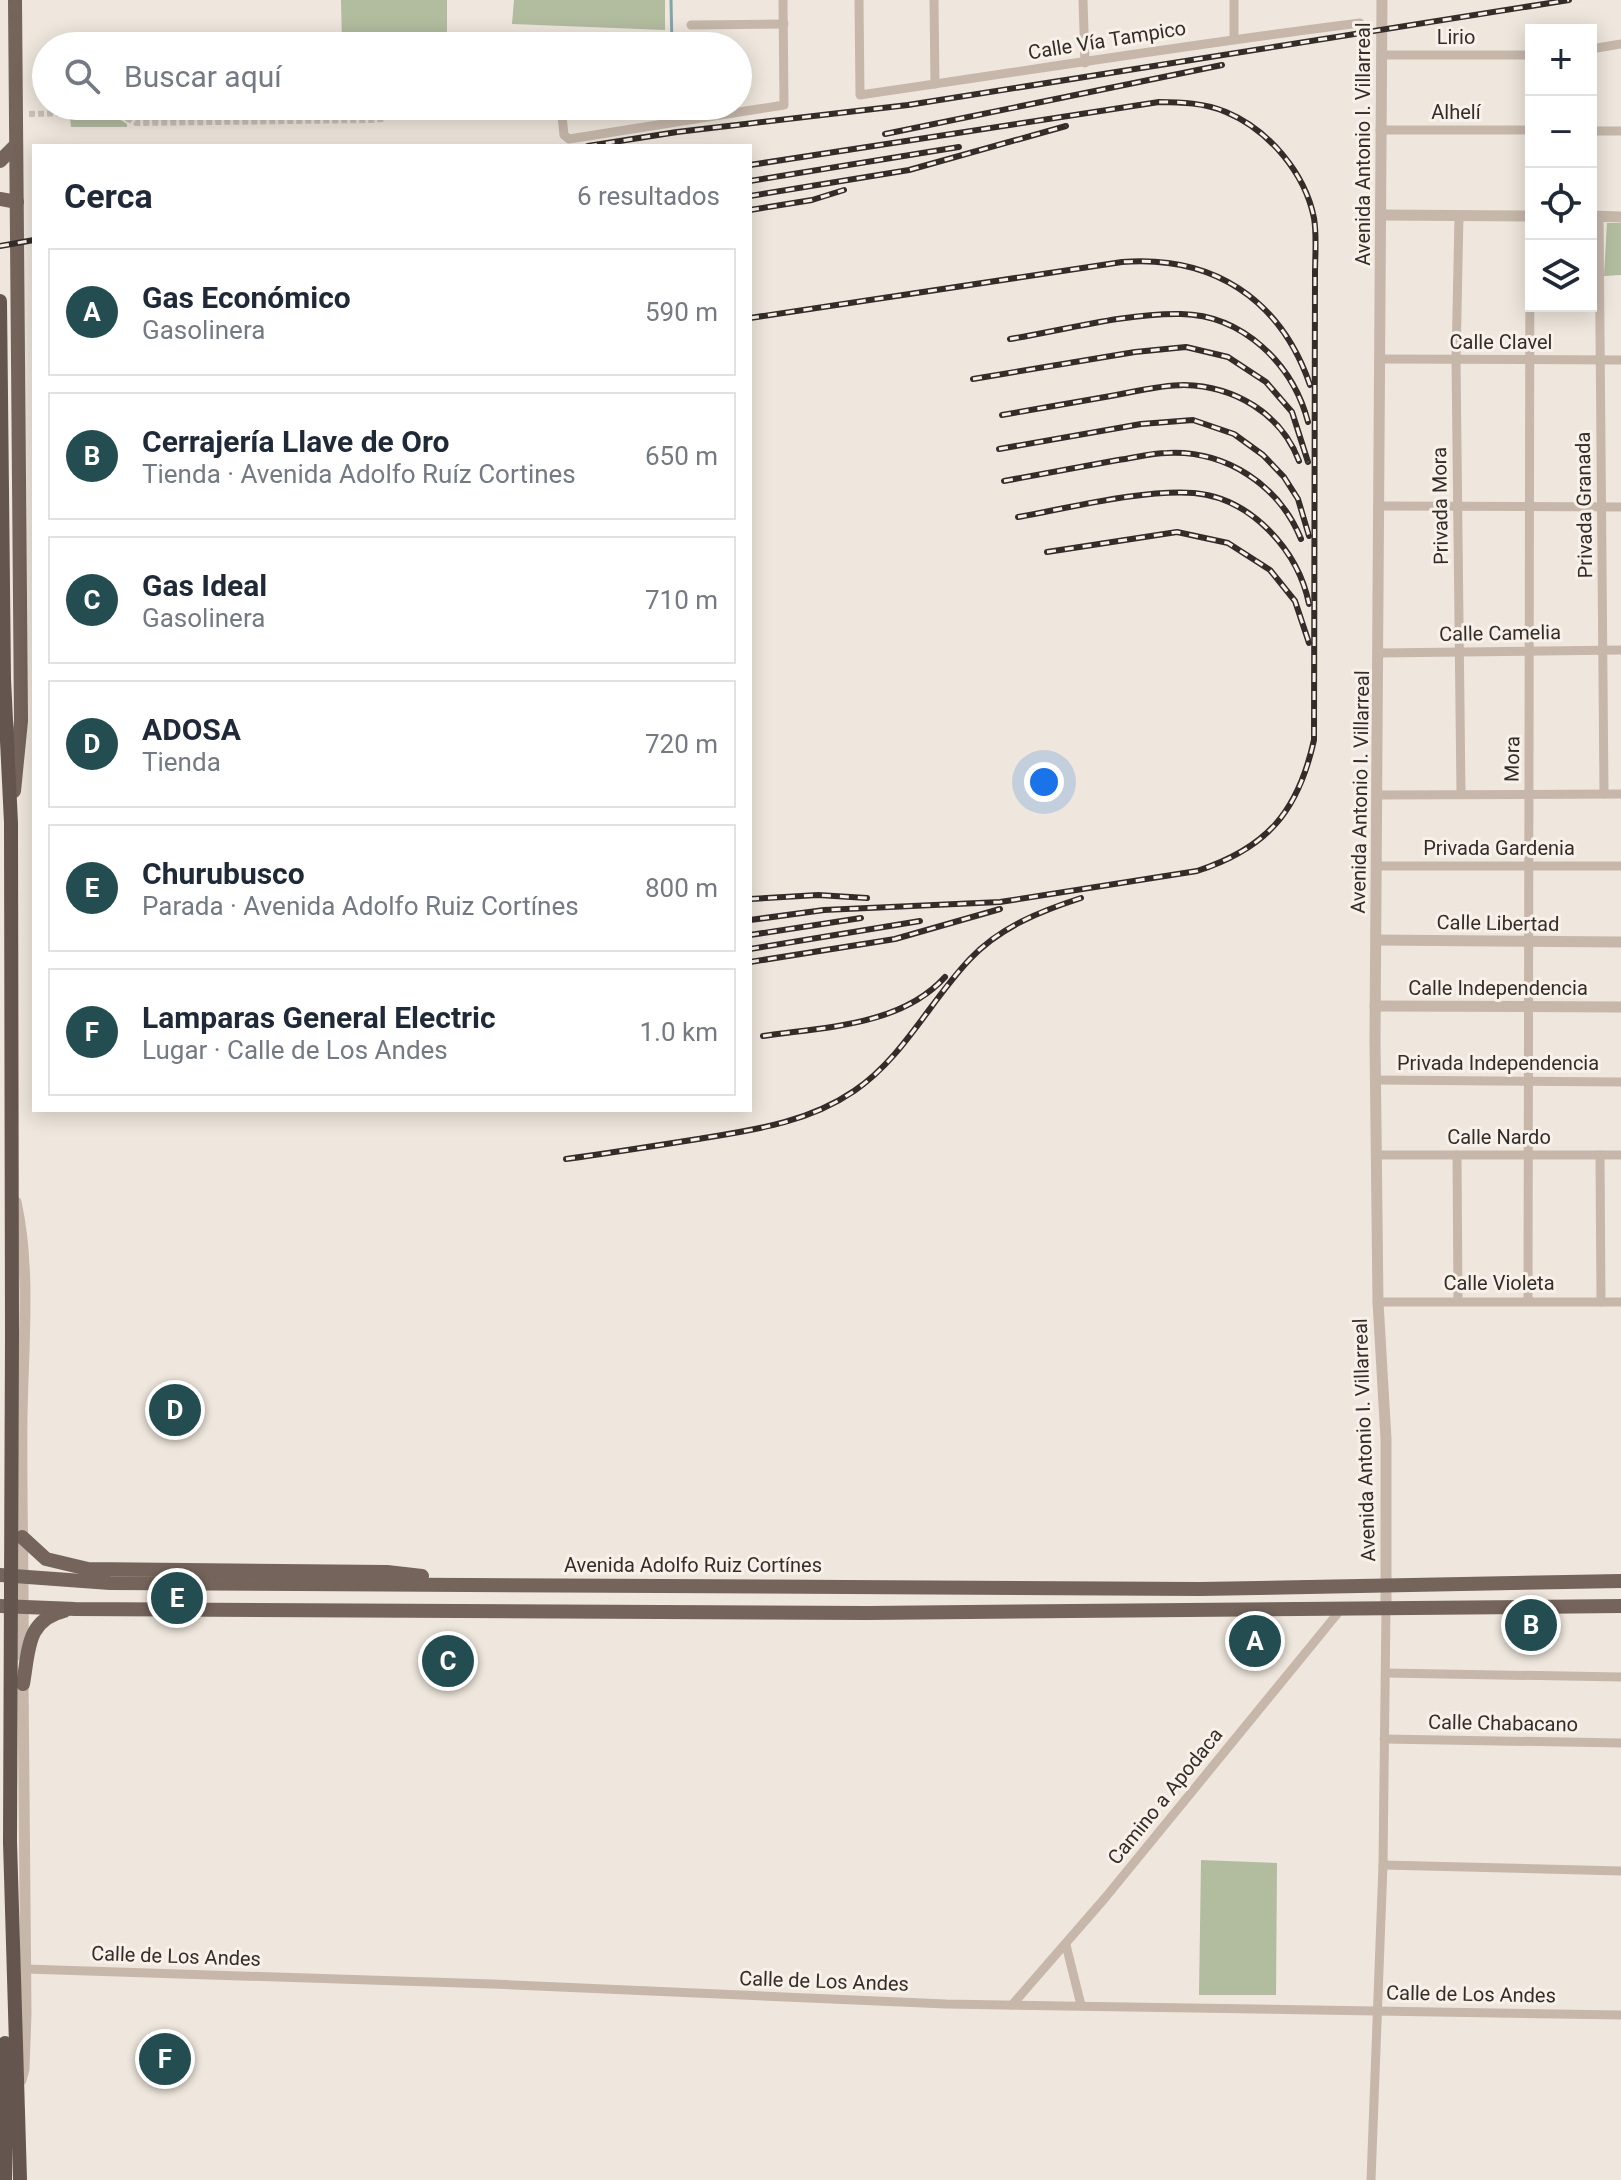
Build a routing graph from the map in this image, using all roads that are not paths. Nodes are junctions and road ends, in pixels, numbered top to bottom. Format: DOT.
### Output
graph roads {
  1 [pos="15,0"];
  2 [pos="783,0"];
  3 [pos="859,0"];
  4 [pos="934,0"];
  5 [pos="1083,0"];
  6 [pos="1234,0"];
  7 [pos="1382,0"];
  8 [pos="1360,23"];
  9 [pos="784,24"];
  10 [pos="691,25"];
  11 [pos="1234,39"];
  12 [pos="1621,44"];
  13 [pos="1597,48"];
  14 [pos="1381,55"];
  15 [pos="1525,55"];
  16 [pos="1085,63"];
  17 [pos="935,84"];
  18 [pos="752,110"];
  19 [pos="562,120"];
  20 [pos="684,120"];
  21 [pos="1380,130"];
  22 [pos="1525,130"];
  23 [pos="1597,131"];
  24 [pos="1621,131"];
  25 [pos="16,145"];
  26 [pos="0,161"];
  27 [pos="0,199"];
  28 [pos="17,202"];
  29 [pos="1381,215"];
  30 [pos="1459,216"];
  31 [pos="1525,216"];
  32 [pos="1597,216"];
  33 [pos="1621,217"];
  34 [pos="1530,240"];
  35 [pos="1596,240"];
  36 [pos="19,291"];
  37 [pos="0,292"];
  38 [pos="0,309"];
  39 [pos="1381,359"];
  40 [pos="1456,360"];
  41 [pos="1528,360"];
  42 [pos="1601,360"];
  43 [pos="1621,360"];
  44 [pos="1379,506"];
  45 [pos="1458,506"];
  46 [pos="1528,506"];
  47 [pos="1603,507"];
  48 [pos="1621,507"];
  49 [pos="1604,650"];
  50 [pos="1621,650"];
  51 [pos="1459,651"];
  52 [pos="1531,651"];
  53 [pos="1379,653"];
  54 [pos="1529,793"];
  55 [pos="1461,794"];
  56 [pos="1604,794"];
  57 [pos="1621,794"];
  58 [pos="1378,795"];
  59 [pos="11,823"];
  60 [pos="1377,866"];
  61 [pos="1621,866"];
  62 [pos="1530,867"];
  63 [pos="1376,940"];
  64 [pos="1529,942"];
  65 [pos="1621,942"];
  66 [pos="1375,1006"];
  67 [pos="1529,1006"];
  68 [pos="1621,1007"];
  69 [pos="1375,1080"];
  70 [pos="1529,1082"];
  71 [pos="1621,1082"];
  72 [pos="1529,1154"];
  73 [pos="1376,1155"];
  74 [pos="1457,1155"];
  75 [pos="1600,1155"];
  76 [pos="1621,1155"];
  77 [pos="12,1184"];
  78 [pos="1458,1301"];
  79 [pos="1528,1301"];
  80 [pos="1378,1302"];
  81 [pos="1601,1302"];
  82 [pos="1621,1302"];
  83 [pos="22,1537"];
  84 [pos="0,1575"];
  85 [pos="23,1577"];
  86 [pos="1621,1581"];
  87 [pos="1386,1583"];
  88 [pos="482,1584"];
  89 [pos="0,1606"];
  90 [pos="23,1606"];
  91 [pos="1621,1606"];
  92 [pos="1386,1607"];
  93 [pos="1342,1608"];
  94 [pos="75,1609"];
  95 [pos="0,1643"];
  96 [pos="24,1643"];
  97 [pos="1386,1673"];
  98 [pos="1621,1677"];
  99 [pos="0,1684"];
  100 [pos="23,1684"];
  101 [pos="1384,1739"];
  102 [pos="1621,1743"];
  103 [pos="1383,1865"];
  104 [pos="1621,1871"];
  105 [pos="1066,1945"];
  106 [pos="26,1969"];
  107 [pos="13,1984"];
  108 [pos="1012,2005"];
  109 [pos="1081,2005"];
  110 [pos="1377,2010"];
  111 [pos="1621,2015"];
  112 [pos="16,2096"];
  113 [pos="5,2180"];
  114 [pos="20,2180"];
  115 [pos="1371,2180"];
  1 -- 25 [label="main road"];
  2 -- 9 [label="street"];
  3 -- 17 [label="street, Calle Vía Tampico"];
  4 -- 17 [label="street"];
  5 -- 16 [label="street"];
  6 -- 11 [label="street"];
  7 -- 14 [label="street, Avenida Antonio I. Villarreal"];
  8 -- 11 [label="street, Calle Vía Tampico"];
  9 -- 10 [label="street"];
  9 -- 18 [label="street"];
  11 -- 16 [label="street, Calle Vía Tampico"];
  12 -- 13 [label="street"];
  14 -- 15 [label="street, Lirio"];
  14 -- 21 [label="street, Avenida Antonio I. Villarreal"];
  16 -- 17 [label="street, Calle Vía Tampico"];
  19 -- 20 [label="street"];
  21 -- 22 [label="street, Alhelí"];
  21 -- 29 [label="street, Avenida Antonio I. Villarreal"];
  23 -- 24 [label="street"];
  25 -- 26 [label="main road"];
  25 -- 28 [label="main road"];
  27 -- 28 [label="main road"];
  28 -- 36 [label="main road"];
  29 -- 30 [label="street"];
  29 -- 39 [label="street, Avenida Antonio I. Villarreal"];
  30 -- 31 [label="street"];
  30 -- 40 [label="street, Privada Mora"];
  32 -- 33 [label="street"];
  34 -- 41 [label="street, Mora"];
  35 -- 42 [label="street, Privada Granada"];
  36 -- 38 [label="main road"];
  36 -- 59 [label="main road"];
  37 -- 59 [label="highway, bridge"];
  39 -- 40 [label="street, Calle Clavel"];
  39 -- 44 [label="street, Avenida Antonio I. Villarreal"];
  40 -- 41 [label="street, Calle Clavel"];
  40 -- 45 [label="street, Privada Mora"];
  41 -- 42 [label="street, Calle Clavel"];
  41 -- 46 [label="street, Mora"];
  42 -- 43 [label="street, Calle Clavel"];
  42 -- 47 [label="street, Privada Granada"];
  44 -- 45 [label="street"];
  44 -- 53 [label="street, Avenida Antonio I. Villarreal"];
  45 -- 46 [label="street"];
  45 -- 51 [label="street, Privada Mora"];
  46 -- 47 [label="street"];
  46 -- 52 [label="street, Mora"];
  47 -- 48 [label="street"];
  47 -- 49 [label="street, Privada Granada"];
  49 -- 50 [label="street, Calle Camelia"];
  49 -- 52 [label="street, Calle Camelia"];
  49 -- 56 [label="street, Privada Granada"];
  51 -- 52 [label="street, Calle Camelia"];
  51 -- 53 [label="street, Calle Camelia"];
  51 -- 55 [label="street, Privada Mora"];
  52 -- 54 [label="street, Mora"];
  53 -- 58 [label="street, Avenida Antonio I. Villarreal"];
  54 -- 55 [label="street"];
  54 -- 56 [label="street"];
  54 -- 62 [label="street, Mora"];
  55 -- 58 [label="street"];
  56 -- 57 [label="street"];
  58 -- 60 [label="street, Avenida Antonio I. Villarreal"];
  59 -- 77 [label="highway"];
  60 -- 62 [label="street, Privada Gardenia"];
  60 -- 63 [label="street, Avenida Antonio I. Villarreal"];
  61 -- 62 [label="street, Privada Gardenia"];
  62 -- 64 [label="street, Mora"];
  63 -- 64 [label="street, Calle Libertad"];
  63 -- 66 [label="street, Avenida Antonio I. Villarreal"];
  64 -- 65 [label="street, Calle Libertad"];
  64 -- 67 [label="street, Mora"];
  66 -- 67 [label="street, Calle Independencia"];
  66 -- 69 [label="street, Avenida Antonio I. Villarreal"];
  67 -- 68 [label="street, Calle Independencia"];
  67 -- 70 [label="street, Mora"];
  69 -- 70 [label="street, Privada Independencia"];
  69 -- 73 [label="street, Avenida Antonio I. Villarreal"];
  70 -- 71 [label="street, Privada Independencia"];
  70 -- 72 [label="street, Mora"];
  72 -- 74 [label="street, Calle Nardo"];
  72 -- 75 [label="street, Calle Nardo"];
  72 -- 79 [label="street, Mora"];
  73 -- 74 [label="street, Calle Nardo"];
  73 -- 80 [label="street, Avenida Antonio I. Villarreal"];
  74 -- 78 [label="street"];
  75 -- 76 [label="street, Calle Nardo"];
  75 -- 81 [label="street"];
  77 -- 83 [label="street"];
  77 -- 107 [label="highway, bridge"];
  78 -- 79 [label="street, Calle Violeta"];
  78 -- 80 [label="street, Calle Violeta"];
  79 -- 81 [label="street, Calle Violeta"];
  80 -- 87 [label="street, Avenida Antonio I. Villarreal"];
  81 -- 82 [label="street, Calle Violeta"];
  83 -- 85 [label="street"];
  83 -- 88 [label="main road"];
  84 -- 85 [label="main road, Avenida Adolfo Ruiz Cortínes"];
  85 -- 88 [label="main road, Avenida Adolfo Ruiz Cortínes"];
  85 -- 90 [label="street"];
  86 -- 87 [label="main road, Avenida Adolfo Ruiz Cortínes"];
  87 -- 88 [label="main road, Avenida Adolfo Ruiz Cortínes"];
  87 -- 92 [label="street, Avenida Antonio I. Villarreal"];
  89 -- 90 [label="main road"];
  90 -- 94 [label="main road"];
  90 -- 96 [label="street"];
  91 -- 92 [label="main road"];
  92 -- 93 [label="main road"];
  92 -- 97 [label="street"];
  93 -- 94 [label="main road"];
  93 -- 105 [label="street, Camino a Apodaca"];
  94 -- 100 [label="main road"];
  95 -- 96 [label="street"];
  96 -- 100 [label="street"];
  97 -- 98 [label="street"];
  97 -- 101 [label="street"];
  99 -- 100 [label="street"];
  100 -- 106 [label="street"];
  101 -- 102 [label="street, Calle Chabacano"];
  101 -- 103 [label="street"];
  103 -- 104 [label="street"];
  103 -- 110 [label="street"];
  105 -- 108 [label="street, Camino a Apodaca"];
  105 -- 109 [label="street"];
  106 -- 108 [label="street, Calle de Los Andes"];
  106 -- 112 [label="street"];
  107 -- 112 [label="highway"];
  107 -- 113 [label="highway"];
  108 -- 109 [label="street, Calle de Los Andes"];
  109 -- 110 [label="street, Calle de Los Andes"];
  110 -- 111 [label="street, Calle de Los Andes"];
  110 -- 115 [label="street"];
  112 -- 114 [label="highway"];
}
